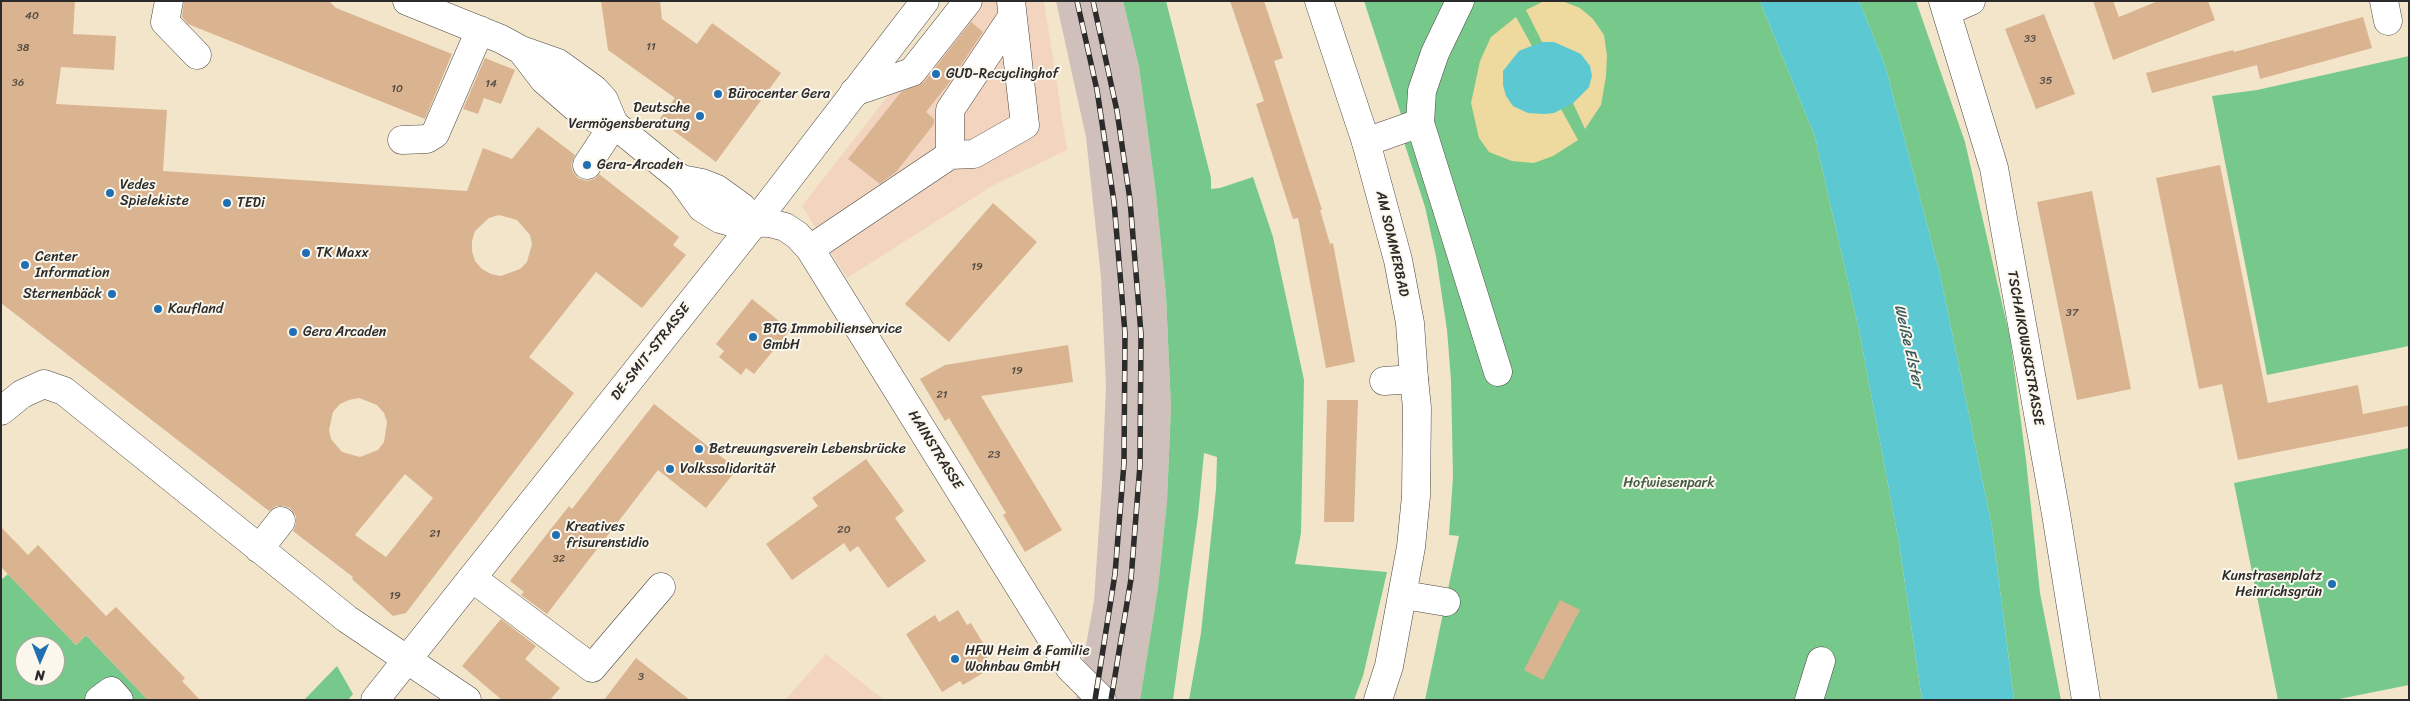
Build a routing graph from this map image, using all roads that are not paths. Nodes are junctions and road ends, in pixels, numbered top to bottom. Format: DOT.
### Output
graph roads {
  1 [pos="169,1"];
  2 [pos="407,1"];
  3 [pos="925,1"];
  4 [pos="968,1"];
  5 [pos="1320,1"];
  6 [pos="1460,1"];
  7 [pos="1954,4"];
  8 [pos="1012,9"];
  9 [pos="480,30"];
  10 [pos="197,55"];
  11 [pos="854,92"];
  12 [pos="1420,123"];
  13 [pos="614,124"];
  14 [pos="402,140"];
  15 [pos="1366,142"];
  16 [pos="950,155"];
  17 [pos="588,165"];
  18 [pos="755,222"];
  19 [pos="810,250"];
  20 [pos="1498,372"];
  21 [pos="1414,379"];
  22 [pos="1384,381"];
  23 [pos="1,412"];
  24 [pos="281,521"];
  25 [pos="259,548"];
  26 [pos="472,578"];
  27 [pos="661,587"];
  28 [pos="1404,596"];
  29 [pos="1446,602"];
  30 [pos="407,660"];
  31 [pos="1821,661"];
  32 [pos="100,700"];
  33 [pos="119,700"];
  34 [pos="375,700"];
  35 [pos="467,700"];
  36 [pos="1102,700"];
  37 [pos="1378,700"];
  38 [pos="1809,700"];
  39 [pos="2086,700"];
  1 -- 10 [label="main road"];
  2 -- 9 [label="main road"];
  3 -- 11 [label="main road, DE-SMIT-STRASSE"];
  4 -- 11 [label="main road"];
  5 -- 15 [label="main road, AM SOMMERBAD"];
  6 -- 12 [label="main road"];
  7 -- 39 [label="main road, TSCHAIKOWSKISTRASSE"];
  8 -- 16 [label="main road"];
  8 -- 16 [label="main road"];
  9 -- 13 [label="main road"];
  9 -- 14 [label="main road"];
  11 -- 18 [label="main road, DE-SMIT-STRASSE"];
  12 -- 15 [label="main road"];
  12 -- 20 [label="main road"];
  13 -- 17 [label="main road"];
  13 -- 18 [label="main road"];
  15 -- 21 [label="main road, AM SOMMERBAD"];
  16 -- 19 [label="main road"];
  18 -- 19 [label="main road, HAINSTRASSE"];
  18 -- 26 [label="main road, DE-SMIT-STRASSE"];
  19 -- 36 [label="main road, HAINSTRASSE"];
  21 -- 22 [label="main road"];
  21 -- 28 [label="main road, AM SOMMERBAD"];
  23 -- 25 [label="main road"];
  24 -- 25 [label="main road"];
  25 -- 30 [label="main road"];
  26 -- 27 [label="main road"];
  26 -- 30 [label="main road, DE-SMIT-STRASSE"];
  28 -- 29 [label="main road"];
  28 -- 37 [label="main road, AM SOMMERBAD"];
  30 -- 34 [label="main road, DE-SMIT-STRASSE"];
  30 -- 35 [label="main road"];
  31 -- 38 [label="main road"];
  32 -- 33 [label="main road"];
}
